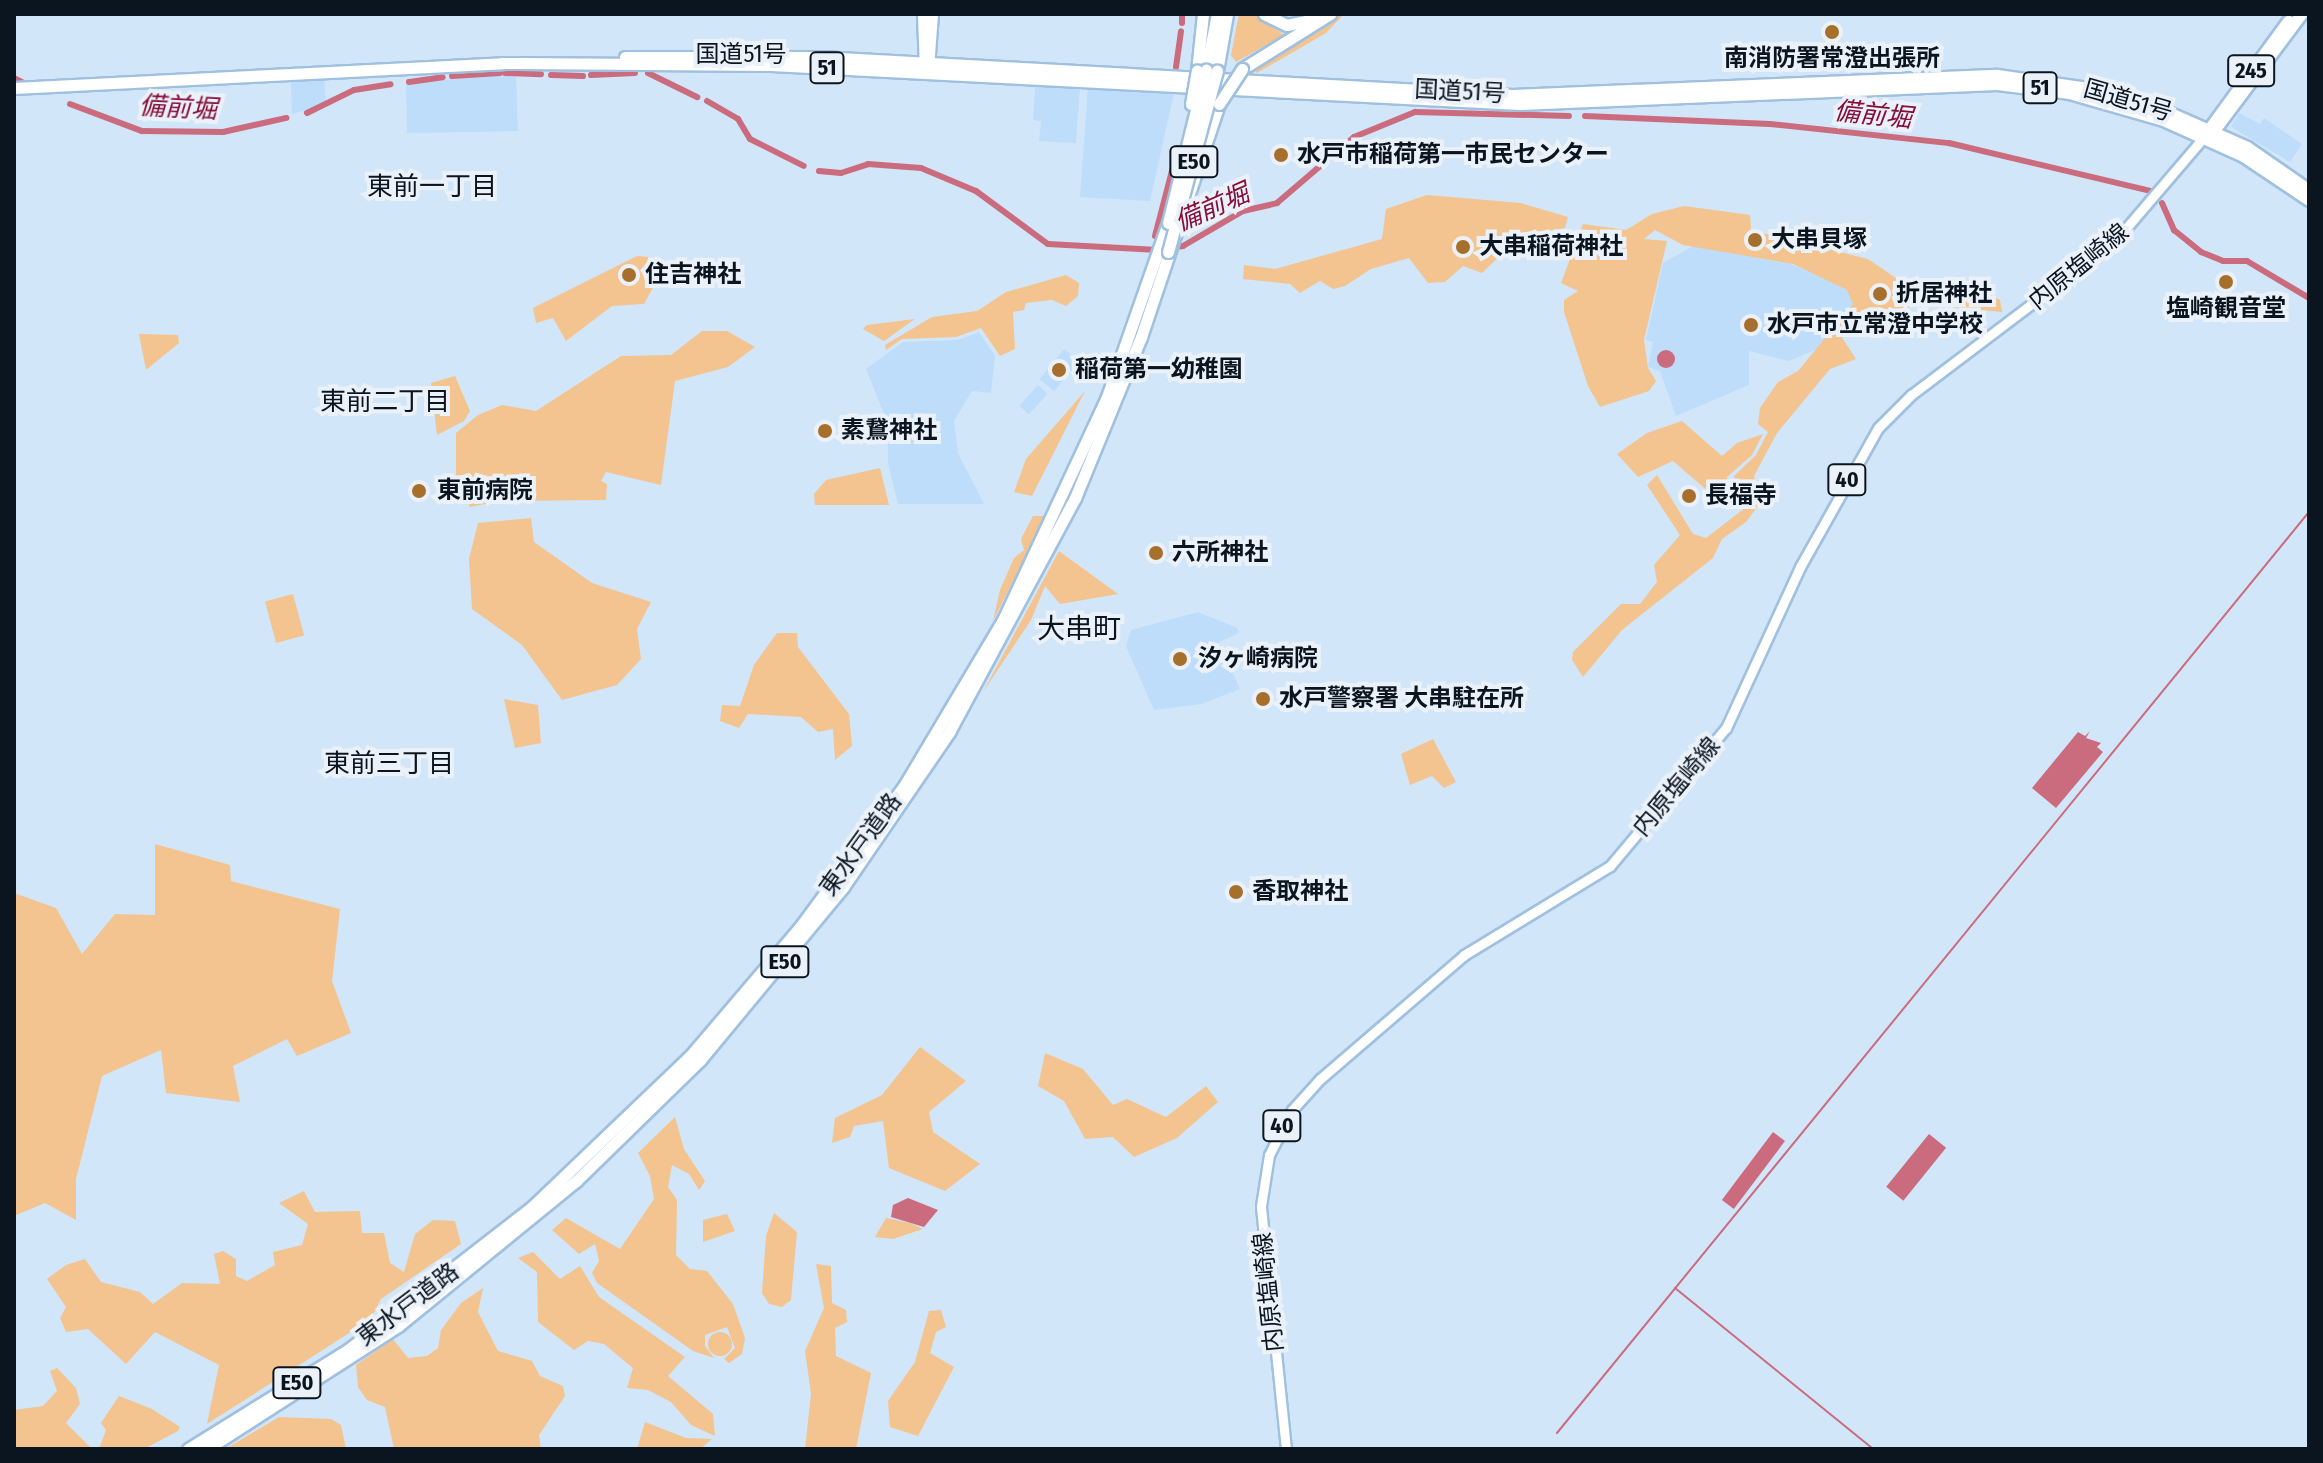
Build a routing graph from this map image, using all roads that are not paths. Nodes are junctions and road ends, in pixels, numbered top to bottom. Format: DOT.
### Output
graph roads {
  1 [pos="923,14"];
  2 [pos="932,14"];
  3 [pos="1203,14"];
  4 [pos="1217,14"];
  5 [pos="1227,14"];
  6 [pos="1264,14"];
  7 [pos="1322,14"];
  8 [pos="1330,14"];
  9 [pos="2293,14"];
  10 [pos="2301,14"];
  11 [pos="926,65"];
  12 [pos="1207,70"];
  13 [pos="14,88"];
  14 [pos="2209,131"];
  15 [pos="2309,190"];
  16 [pos="2309,200"];
  17 [pos="1168,252"];
  18 [pos="1153,284"];
  19 [pos="198,1447"];
  20 [pos="1286,1449"];
  1 -- 11 [label="highway"];
  2 -- 11 [label="highway"];
  3 -- 12 [label="highway"];
  4 -- 12 [label="highway, 東水戸道路 / E50"];
  5 -- 12 [label="highway, 東水戸道路 / E50"];
  6 -- 7 [label="highway"];
  8 -- 17 [label="highway, bridge"];
  9 -- 14 [label="highway, 245"];
  10 -- 14 [label="highway, 245"];
  11 -- 13 [label="highway, 国道51号 / 51"];
  11 -- 14 [label="highway, 国道51号 / 51"];
  12 -- 17 [label="highway, 東水戸道路 / E50, bridge"];
  12 -- 18 [label="highway, 東水戸道路 / E50, bridge"];
  14 -- 15 [label="highway, 国道51号 / 51"];
  14 -- 16 [label="highway, 国道51号 / 51"];
  14 -- 20 [label="main road, 内原塩崎線 / 40"];
  17 -- 18 [label="highway, 東水戸道路 / E50"];
  18 -- 19 [label="highway, 東水戸道路 / E50"];
}
